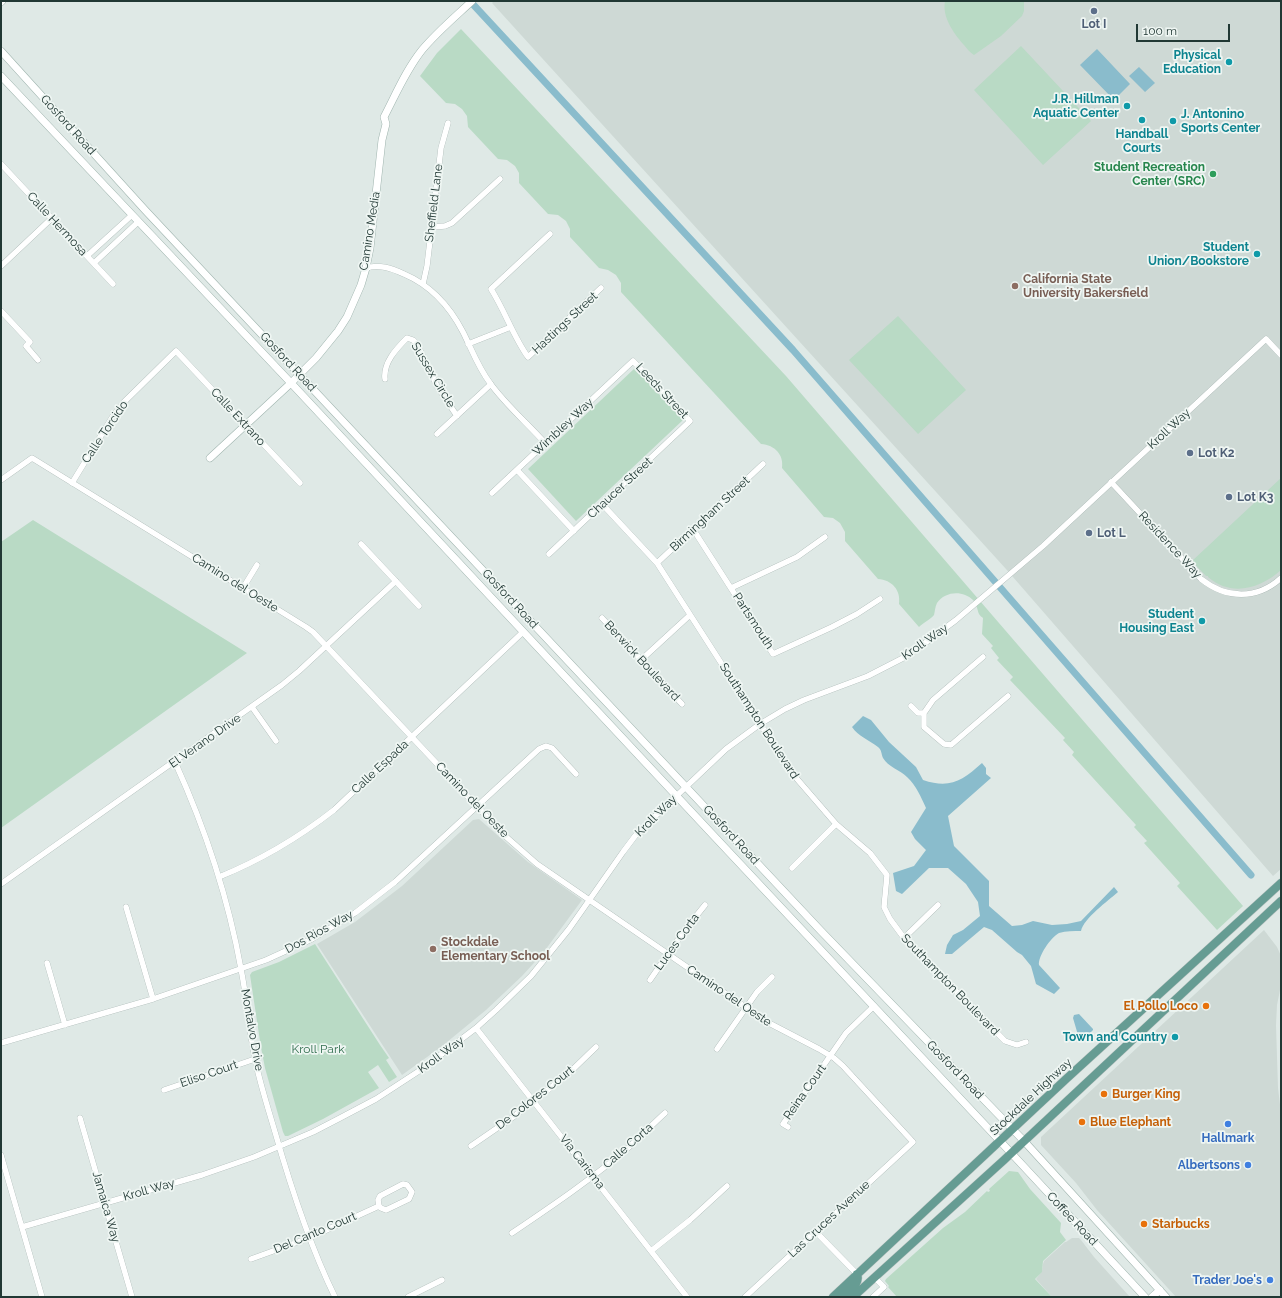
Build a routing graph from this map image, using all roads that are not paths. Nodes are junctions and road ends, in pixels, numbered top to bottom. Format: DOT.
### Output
graph roads {
  1 [pos="472,1"];
  2 [pos="1,51"];
  3 [pos="1,76"];
  4 [pos="448,123"];
  5 [pos="1,164"];
  6 [pos="500,179"];
  7 [pos="132,215"];
  8 [pos="52,218"];
  9 [pos="138,222"];
  10 [pos="432,227"];
  11 [pos="550,234"];
  12 [pos="87,256"];
  13 [pos="94,263"];
  14 [pos="1,266"];
  15 [pos="366,268"];
  16 [pos="113,284"];
  17 [pos="423,284"];
  18 [pos="601,288"];
  19 [pos="1,311"];
  20 [pos="511,327"];
  21 [pos="468,344"];
  22 [pos="176,351"];
  23 [pos="1281,355"];
  24 [pos="38,360"];
  25 [pos="634,361"];
  26 [pos="300,375"];
  27 [pos="385,378"];
  28 [pos="291,383"];
  29 [pos="491,384"];
  30 [pos="457,416"];
  31 [pos="690,422"];
  32 [pos="245,425"];
  33 [pos="437,434"];
  34 [pos="545,443"];
  35 [pos="210,458"];
  36 [pos="762,464"];
  37 [pos="517,470"];
  38 [pos="1,480"];
  39 [pos="1111,482"];
  40 [pos="72,483"];
  41 [pos="300,483"];
  42 [pos="492,493"];
  43 [pos="602,504"];
  44 [pos="693,529"];
  45 [pos="574,530"];
  46 [pos="825,537"];
  47 [pos="361,544"];
  48 [pos="549,554"];
  49 [pos="657,563"];
  50 [pos="257,566"];
  51 [pos="1281,578"];
  52 [pos="396,581"];
  53 [pos="243,588"];
  54 [pos="731,588"];
  55 [pos="880,599"];
  56 [pos="419,606"];
  57 [pos="690,615"];
  58 [pos="602,618"];
  59 [pos="524,632"];
  60 [pos="327,646"];
  61 [pos="983,658"];
  62 [pos="641,660"];
  63 [pos="1008,696"];
  64 [pos="682,704"];
  65 [pos="911,706"];
  66 [pos="252,707"];
  67 [pos="924,713"];
  68 [pos="760,724"];
  69 [pos="412,737"];
  70 [pos="276,741"];
  71 [pos="175,762"];
  72 [pos="576,774"];
  73 [pos="685,786"];
  74 [pos="676,796"];
  75 [pos="477,807"];
  76 [pos="836,824"];
  77 [pos="792,868"];
  78 [pos="219,877"];
  79 [pos="1281,883"];
  80 [pos="1,884"];
  81 [pos="590,900"];
  82 [pos="1281,901"];
  83 [pos="705,905"];
  84 [pos="938,905"];
  85 [pos="126,907"];
  86 [pos="904,938"];
  87 [pos="668,954"];
  88 [pos="47,964"];
  89 [pos="241,969"];
  90 [pos="772,977"];
  91 [pos="650,980"];
  92 [pos="153,999"];
  93 [pos="874,1006"];
  94 [pos="746,1008"];
  95 [pos="64,1025"];
  96 [pos="476,1028"];
  97 [pos="1026,1042"];
  98 [pos="1,1043"];
  99 [pos="596,1047"];
  100 [pos="718,1049"];
  101 [pos="830,1055"];
  102 [pos="255,1059"];
  103 [pos="164,1090"];
  104 [pos="534,1102"];
  105 [pos="664,1113"];
  106 [pos="80,1118"];
  107 [pos="788,1127"];
  108 [pos="1012,1130"];
  109 [pos="1000,1141"];
  110 [pos="913,1142"];
  111 [pos="1024,1142"];
  112 [pos="471,1146"];
  113 [pos="279,1147"];
  114 [pos="1011,1153"];
  115 [pos="1,1155"];
  116 [pos="592,1176"];
  117 [pos="727,1186"];
  118 [pos="105,1203"];
  119 [pos="378,1206"];
  120 [pos="22,1227"];
  121 [pos="816,1232"];
  122 [pos="512,1233"];
  123 [pos="309,1238"];
  124 [pos="651,1251"];
  125 [pos="251,1259"];
  126 [pos="857,1274"];
  127 [pos="874,1277"];
  128 [pos="442,1280"];
  129 [pos="1160,1290"];
  130 [pos="42,1297"];
  131 [pos="132,1297"];
  132 [pos="335,1297"];
  133 [pos="408,1297"];
  134 [pos="687,1297"];
  135 [pos="745,1297"];
  136 [pos="833,1297"];
  137 [pos="843,1297"];
  138 [pos="853,1297"];
  139 [pos="873,1297"];
  140 [pos="1145,1297"];
  141 [pos="1152,1297"];
  142 [pos="1166,1297"];
  1 -- 15 [label="main road, Camino Media"];
  2 -- 26 [label="main road, Gosford Road"];
  3 -- 7 [label="main road, Gosford Road"];
  4 -- 10 [label="street, Sheffield Lane"];
  5 -- 8 [label="street, Calle Hermosa"];
  6 -- 10 [label="street"];
  7 -- 9 [label="main road, Gosford Road"];
  7 -- 12 [label="street"];
  8 -- 12 [label="street, Calle Hermosa"];
  8 -- 14 [label="street"];
  9 -- 13 [label="street"];
  9 -- 28 [label="main road, Gosford Road"];
  10 -- 17 [label="street, Sheffield Lane"];
  11 -- 20 [label="street"];
  12 -- 13 [label="street, Calle Hermosa"];
  13 -- 16 [label="street, Calle Hermosa"];
  15 -- 17 [label="street"];
  15 -- 26 [label="main road, Camino Media"];
  17 -- 21 [label="street"];
  18 -- 20 [label="street, Hastings Street"];
  19 -- 24 [label="street"];
  20 -- 21 [label="street"];
  21 -- 29 [label="street"];
  22 -- 32 [label="street, Calle Extrano"];
  22 -- 40 [label="street, Calle Torcido"];
  23 -- 39 [label="street, Kroll Way"];
  25 -- 31 [label="street, Leeds Street"];
  25 -- 34 [label="street, Wimbley Way"];
  26 -- 28 [label="main road, Camino Media"];
  26 -- 73 [label="main road, Gosford Road"];
  27 -- 30 [label="street, Sussex Circle"];
  28 -- 32 [label="main road, Camino Media"];
  28 -- 59 [label="main road, Gosford Road"];
  29 -- 30 [label="street"];
  29 -- 34 [label="street"];
  30 -- 33 [label="street"];
  31 -- 43 [label="street, Chaucer Street"];
  32 -- 35 [label="main road, Camino Media"];
  32 -- 41 [label="street, Calle Extrano"];
  34 -- 37 [label="street, Wimbley Way"];
  36 -- 44 [label="street, Birmingham Street"];
  37 -- 42 [label="street, Wimbley Way"];
  37 -- 45 [label="street"];
  38 -- 40 [label="street, Camino del Oeste"];
  39 -- 51 [label="street, Residence Way"];
  39 -- 68 [label="street, Kroll Way"];
  40 -- 53 [label="street, Camino del Oeste"];
  43 -- 45 [label="street, Chaucer Street"];
  43 -- 49 [label="street, Southampton Boulevard"];
  44 -- 49 [label="street, Birmingham Street"];
  44 -- 54 [label="street, Partsmouth"];
  45 -- 48 [label="street, Chaucer Street"];
  46 -- 54 [label="street"];
  47 -- 52 [label="street"];
  49 -- 57 [label="street, Southampton Boulevard"];
  50 -- 53 [label="street"];
  52 -- 56 [label="street"];
  52 -- 60 [label="street, El Verano Drive"];
  53 -- 60 [label="street, Camino del Oeste"];
  54 -- 55 [label="street, Partsmouth"];
  57 -- 62 [label="street"];
  57 -- 68 [label="street, Southampton Boulevard"];
  58 -- 62 [label="street, Berwick Boulevard"];
  59 -- 69 [label="street, Calle Espada"];
  59 -- 74 [label="main road, Gosford Road"];
  60 -- 66 [label="street, El Verano Drive"];
  60 -- 69 [label="street, Camino del Oeste"];
  61 -- 67 [label="street"];
  62 -- 64 [label="street, Berwick Boulevard"];
  63 -- 67 [label="street"];
  65 -- 67 [label="street"];
  66 -- 70 [label="street"];
  66 -- 71 [label="street, El Verano Drive"];
  68 -- 73 [label="street, Kroll Way"];
  68 -- 76 [label="street, Southampton Boulevard"];
  69 -- 75 [label="street, Camino del Oeste"];
  69 -- 78 [label="street, Calle Espada"];
  71 -- 78 [label="street, Montalvo Drive"];
  71 -- 80 [label="street, El Verano Drive"];
  72 -- 75 [label="street, Dos Rios Way"];
  73 -- 74 [label="street, Kroll Way"];
  73 -- 108 [label="main road, Gosford Road"];
  74 -- 81 [label="street, Kroll Way"];
  74 -- 93 [label="main road, Gosford Road"];
  75 -- 81 [label="street, Camino del Oeste"];
  75 -- 89 [label="street, Dos Rios Way"];
  76 -- 77 [label="street"];
  76 -- 86 [label="street, Southampton Boulevard"];
  78 -- 89 [label="street, Montalvo Drive"];
  79 -- 108 [label="main road, Stockdale Highway"];
  81 -- 87 [label="street, Camino del Oeste"];
  81 -- 96 [label="street, Kroll Way"];
  82 -- 111 [label="main road"];
  83 -- 87 [label="street, Luces Corta"];
  84 -- 86 [label="street"];
  85 -- 92 [label="street"];
  86 -- 97 [label="street, Southampton Boulevard"];
  87 -- 91 [label="street, Luces Corta"];
  87 -- 94 [label="street, Camino del Oeste"];
  88 -- 95 [label="street"];
  89 -- 92 [label="street, Dos Rios Way"];
  89 -- 102 [label="street, Montalvo Drive"];
  90 -- 94 [label="street"];
  92 -- 95 [label="street, Dos Rios Way"];
  93 -- 101 [label="street"];
  93 -- 109 [label="main road, Gosford Road"];
  94 -- 100 [label="street"];
  94 -- 101 [label="street, Camino del Oeste"];
  95 -- 98 [label="street, Dos Rios Way"];
  96 -- 104 [label="street, Via Carisma"];
  96 -- 113 [label="street, Kroll Way"];
  99 -- 104 [label="street, De Colores Court"];
  101 -- 107 [label="street, Reina Court"];
  101 -- 110 [label="street, Camino del Oeste"];
  102 -- 103 [label="street, Eliso Court"];
  102 -- 113 [label="street, Montalvo Drive"];
  104 -- 112 [label="street, De Colores Court"];
  104 -- 116 [label="street, Via Carisma"];
  105 -- 116 [label="street, Calle Corta"];
  106 -- 118 [label="street, Jamaica Way"];
  108 -- 109 [label="main road, Stockdale Highway"];
  108 -- 111 [label="main road, Gosford Road"];
  109 -- 114 [label="main road, Coffee Road"];
  109 -- 126 [label="main road, Stockdale Highway"];
  110 -- 121 [label="street, Las Cruces Avenue"];
  111 -- 114 [label="main road"];
  111 -- 129 [label="main road, Coffee Road"];
  113 -- 118 [label="street, Kroll Way"];
  113 -- 123 [label="street, Montalvo Drive"];
  114 -- 127 [label="main road"];
  114 -- 140 [label="main road, Coffee Road"];
  115 -- 120 [label="street"];
  116 -- 122 [label="street, Calle Corta"];
  116 -- 124 [label="street, Via Carisma"];
  117 -- 124 [label="street"];
  118 -- 120 [label="street, Kroll Way"];
  118 -- 131 [label="street, Jamaica Way"];
  119 -- 119 [label="street, Del Canto Court"];
  119 -- 123 [label="street, Del Canto Court"];
  120 -- 130 [label="street"];
  121 -- 126 [label="street"];
  121 -- 135 [label="street, Las Cruces Avenue"];
  123 -- 125 [label="street, Del Canto Court"];
  123 -- 132 [label="street, Montalvo Drive"];
  124 -- 134 [label="street, Via Carisma"];
  126 -- 136 [label="main road, Stockdale Highway"];
  126 -- 137 [label="main road"];
  127 -- 138 [label="main road"];
  127 -- 139 [label="street"];
  128 -- 133 [label="street"];
  129 -- 141 [label="main road"];
  129 -- 142 [label="main road, Coffee Road"];
}
